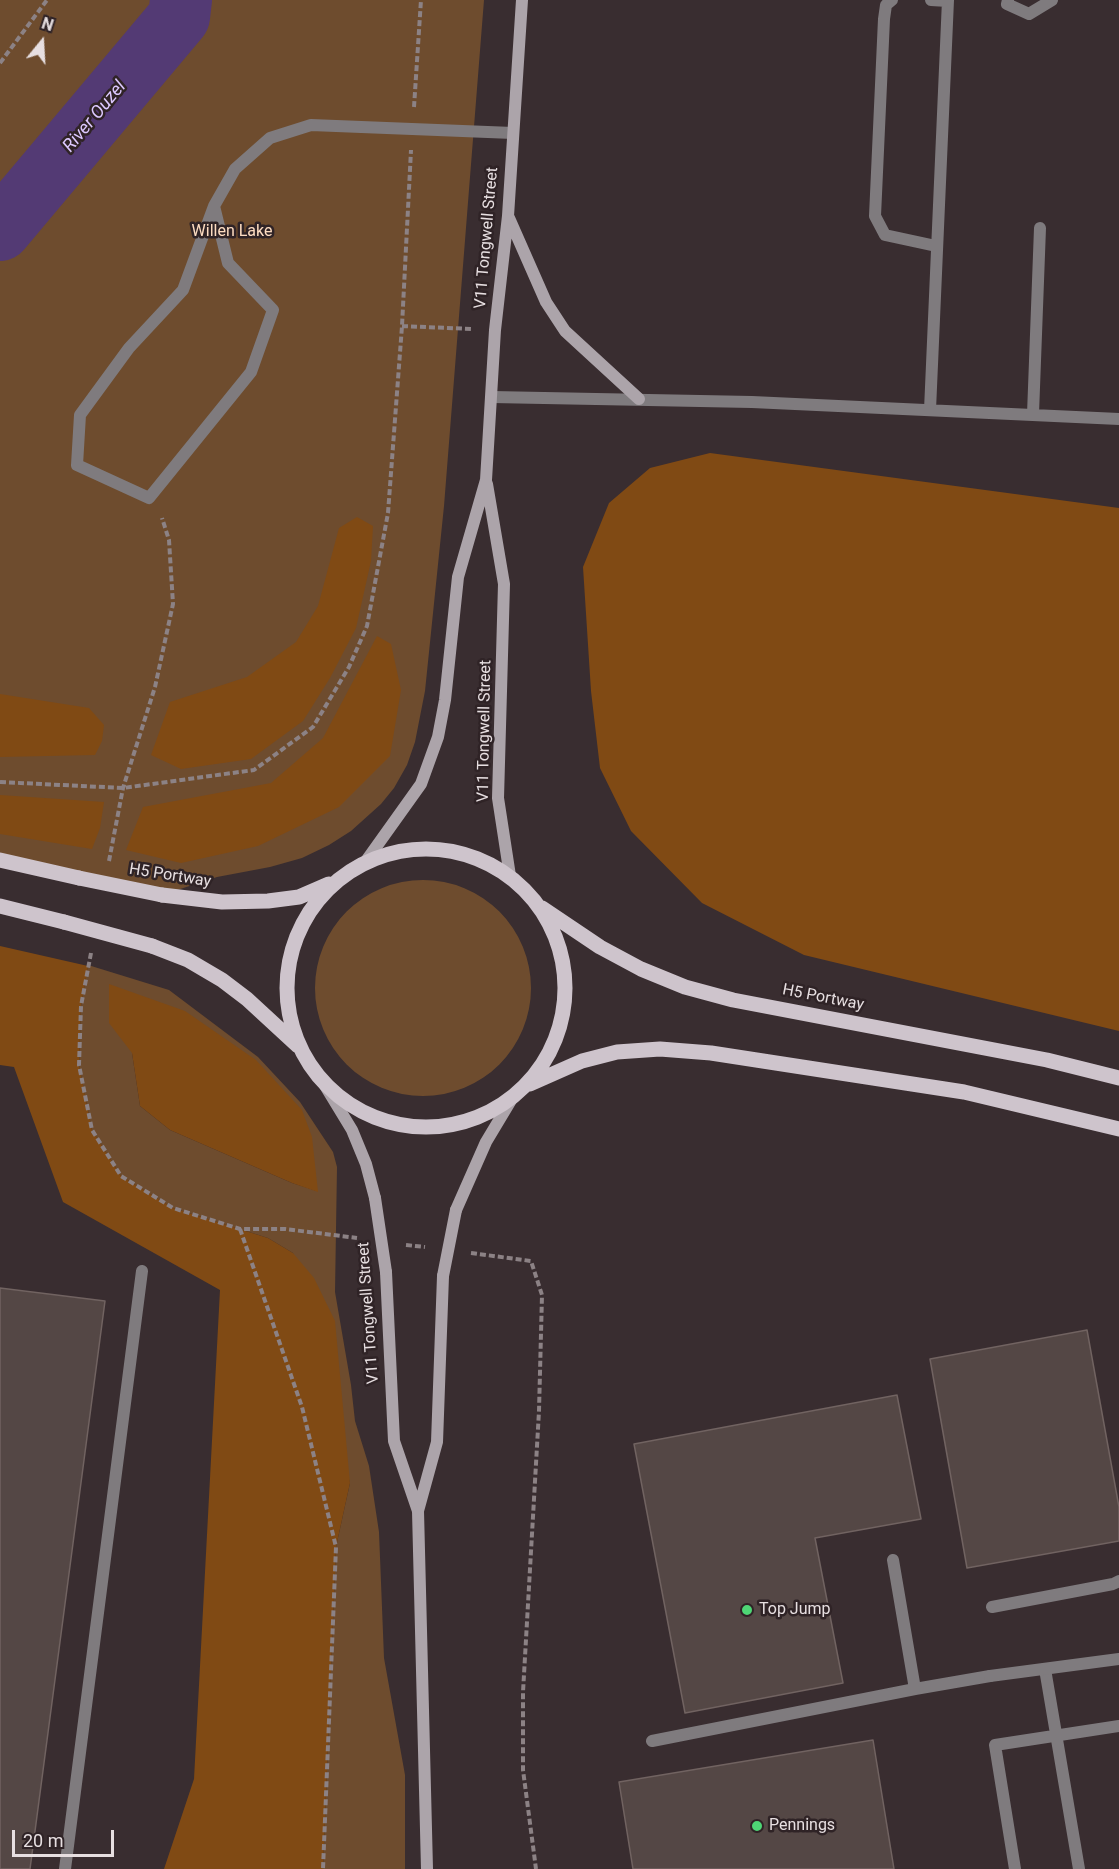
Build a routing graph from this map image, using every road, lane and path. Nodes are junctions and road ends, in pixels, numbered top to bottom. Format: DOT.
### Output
graph roads {
  1 [pos="47,0"];
  2 [pos="420,0"];
  3 [pos="522,0"];
  4 [pos="892,0"];
  5 [pos="931,0"];
  6 [pos="948,0"];
  7 [pos="1008,0"];
  8 [pos="1052,0"];
  9 [pos="0,63"];
  10 [pos="412,129"];
  11 [pos="513,133"];
  12 [pos="214,206"];
  13 [pos="508,216"];
  14 [pos="1040,228"];
  15 [pos="936,246"];
  16 [pos="402,326"];
  17 [pos="495,330"];
  18 [pos="492,397"];
  19 [pos="639,399"];
  20 [pos="930,410"];
  21 [pos="1033,414"];
  22 [pos="1119,418"];
  23 [pos="486,480"];
  24 [pos="149,498"];
  25 [pos="0,782"];
  26 [pos="123,788"];
  27 [pos="0,860"];
  28 [pos="366,861"];
  29 [pos="108,866"];
  30 [pos="510,876"];
  31 [pos="334,882"];
  32 [pos="0,906"];
  33 [pos="540,906"];
  34 [pos="93,944"];
  35 [pos="298,1046"];
  36 [pos="1119,1078"];
  37 [pos="324,1084"];
  38 [pos="525,1086"];
  39 [pos="513,1097"];
  40 [pos="1119,1129"];
  41 [pos="240,1229"];
  42 [pos="367,1240"];
  43 [pos="402,1244"];
  44 [pos="425,1247"];
  45 [pos="460,1252"];
  46 [pos="142,1271"];
  47 [pos="418,1511"];
  48 [pos="892,1560"];
  49 [pos="1119,1581"];
  50 [pos="992,1607"];
  51 [pos="1119,1659"];
  52 [pos="1046,1669"];
  53 [pos="915,1689"];
  54 [pos="1119,1726"];
  55 [pos="1057,1735"];
  56 [pos="652,1742"];
  57 [pos="65,1869"];
  58 [pos="323,1869"];
  59 [pos="427,1869"];
  60 [pos="536,1869"];
  61 [pos="1015,1869"];
  62 [pos="1079,1869"];
  1 -- 9 [label="path"];
  2 -- 10 [label="path"];
  3 -- 11 [label="street, V11 Tongwell Street"];
  4 -- 15 [label="street"];
  5 -- 6 [label="street"];
  6 -- 15 [label="street"];
  7 -- 8 [label="street"];
  10 -- 11 [label="street"];
  10 -- 12 [label="street"];
  10 -- 16 [label="path"];
  11 -- 13 [label="street, V11 Tongwell Street"];
  12 -- 24 [label="street"];
  12 -- 24 [label="street"];
  13 -- 17 [label="street, V11 Tongwell Street"];
  13 -- 19 [label="street"];
  14 -- 21 [label="street"];
  15 -- 20 [label="street"];
  16 -- 17 [label="path"];
  16 -- 26 [label="path"];
  17 -- 18 [label="street, V11 Tongwell Street"];
  18 -- 19 [label="street"];
  18 -- 23 [label="street, V11 Tongwell Street"];
  19 -- 20 [label="street"];
  20 -- 21 [label="street"];
  21 -- 22 [label="street"];
  23 -- 28 [label="street, V11 Tongwell Street"];
  23 -- 30 [label="street, V11 Tongwell Street"];
  24 -- 26 [label="path"];
  25 -- 26 [label="path"];
  26 -- 29 [label="path"];
  27 -- 31 [label="main road, H5 Portway, bridge"];
  28 -- 30 [label="main road"];
  28 -- 31 [label="main road"];
  30 -- 33 [label="main road"];
  31 -- 35 [label="main road"];
  32 -- 35 [label="main road, bridge"];
  33 -- 36 [label="main road, H5 Portway"];
  33 -- 38 [label="main road"];
  34 -- 41 [label="path"];
  35 -- 37 [label="main road"];
  37 -- 39 [label="main road"];
  37 -- 47 [label="street, V11 Tongwell Street, bridge"];
  38 -- 39 [label="main road"];
  38 -- 40 [label="main road"];
  39 -- 47 [label="street, V11 Tongwell Street, bridge"];
  41 -- 42 [label="path"];
  41 -- 58 [label="path"];
  43 -- 44 [label="path"];
  45 -- 60 [label="path"];
  46 -- 57 [label="street"];
  47 -- 59 [label="street, V11 Tongwell Street"];
  48 -- 53 [label="street"];
  49 -- 50 [label="street"];
  51 -- 52 [label="street"];
  52 -- 53 [label="street"];
  52 -- 55 [label="street"];
  53 -- 56 [label="street"];
  54 -- 55 [label="street"];
  55 -- 61 [label="street"];
  55 -- 62 [label="street"];
}
